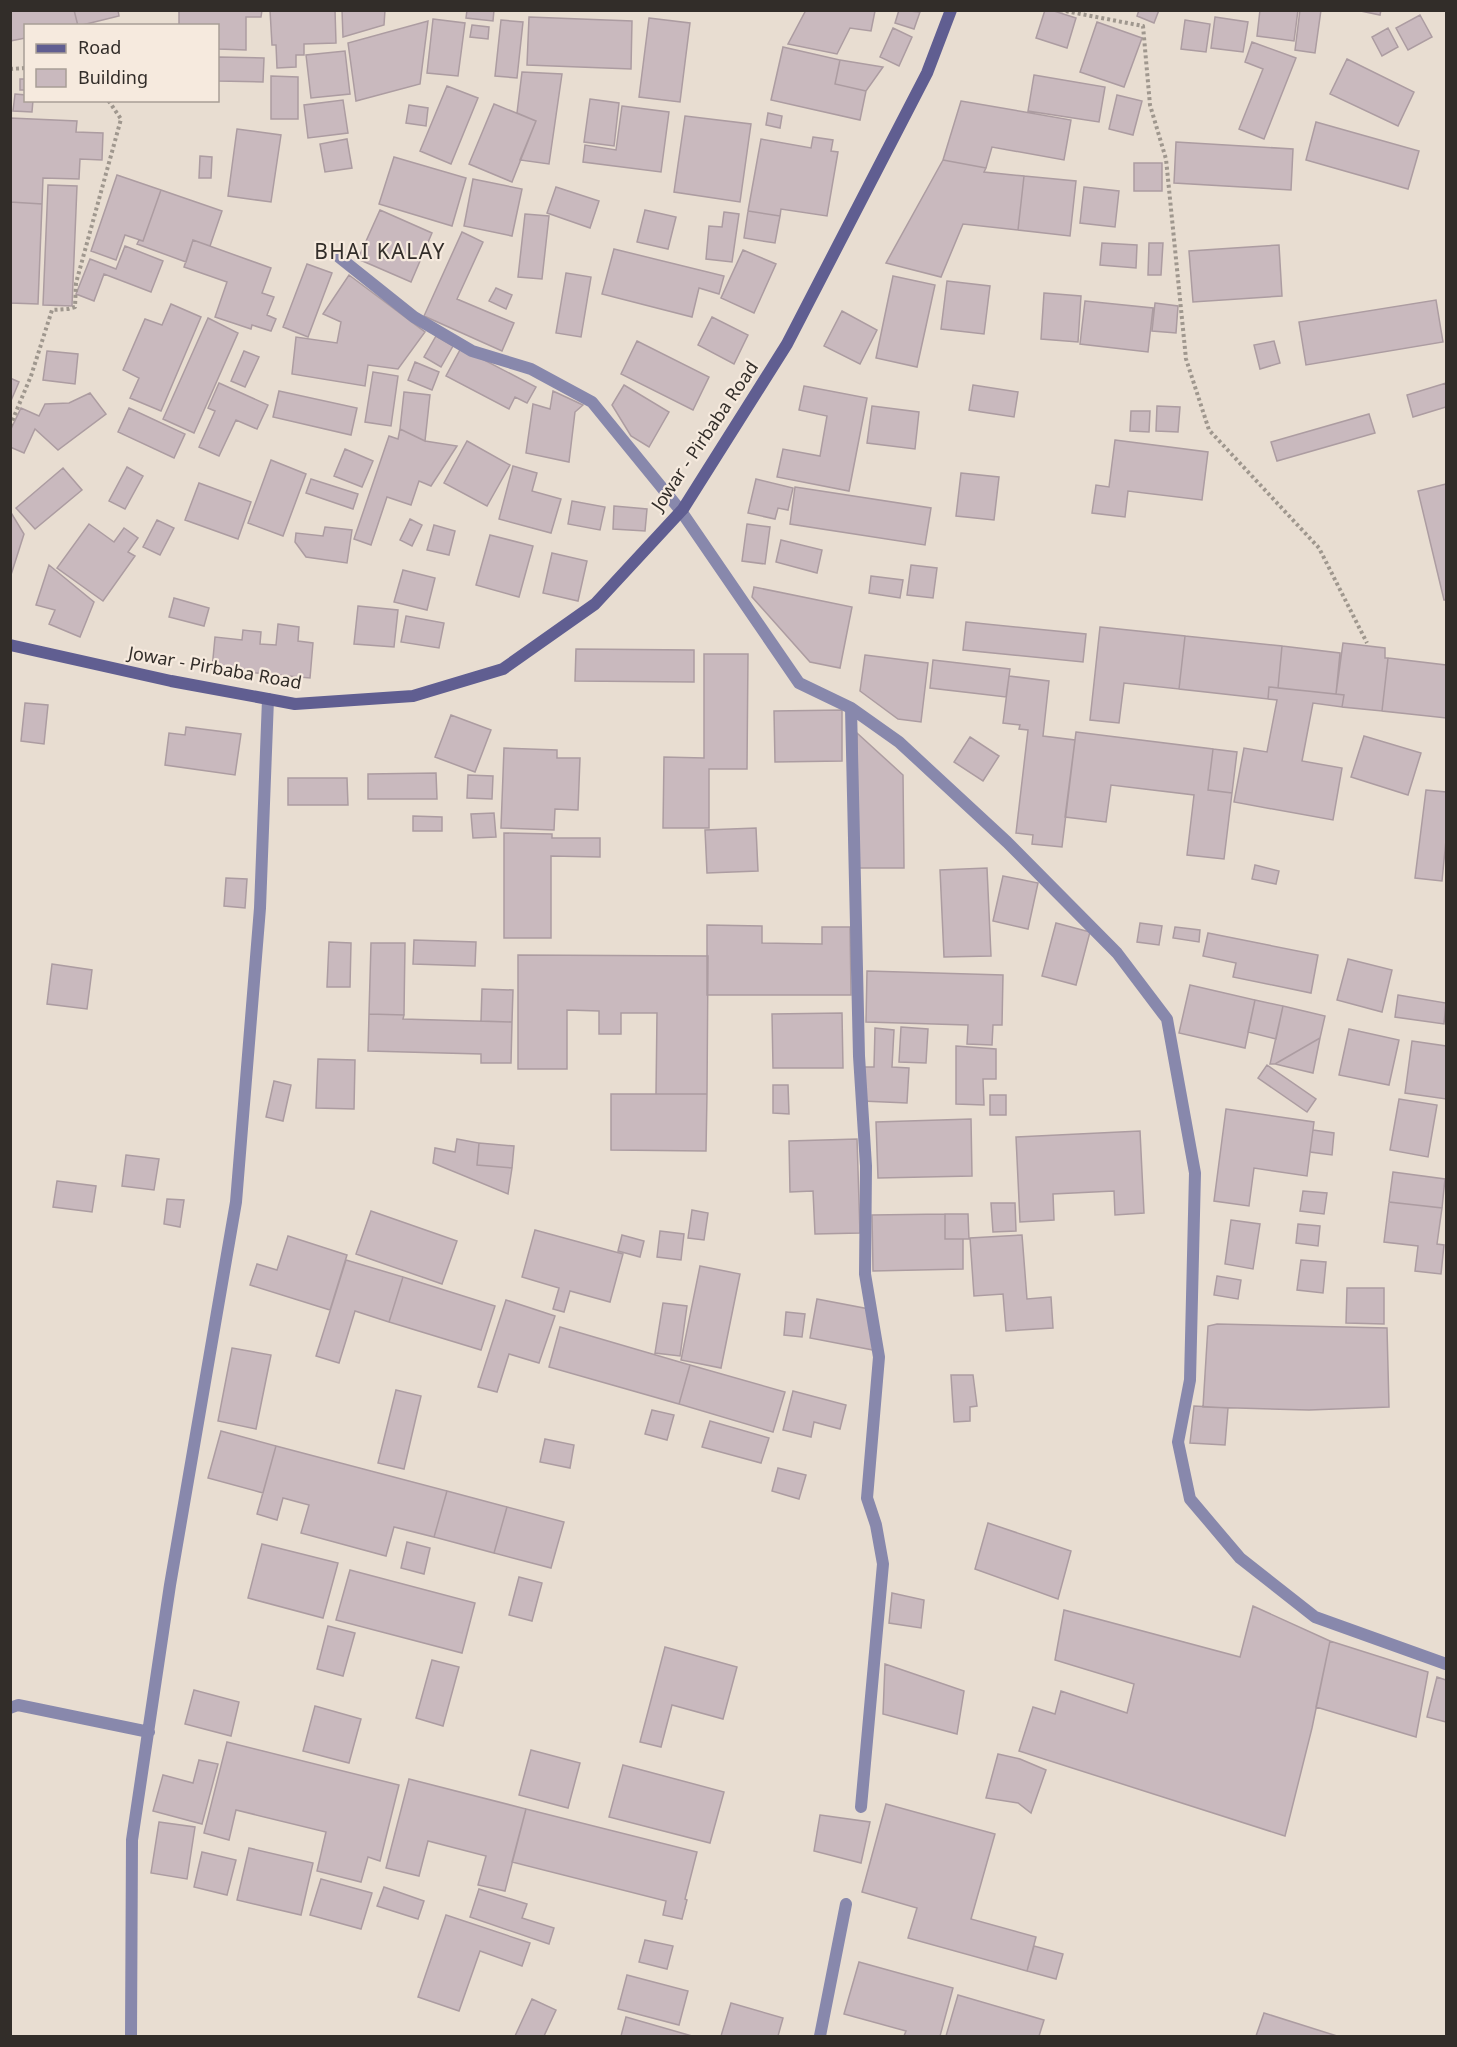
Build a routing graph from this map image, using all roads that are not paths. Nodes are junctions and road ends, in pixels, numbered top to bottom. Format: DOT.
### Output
graph roads {
  1 [pos="951,10"];
  2 [pos="339,257"];
  3 [pos="681,511"];
  4 [pos="10,645"];
  5 [pos="268,699"];
  6 [pos="851,708"];
  7 [pos="1446,1664"];
  8 [pos="10,1708"];
  9 [pos="149,1732"];
  10 [pos="861,1807"];
  11 [pos="846,1904"];
  12 [pos="131,2037"];
  13 [pos="820,2037"];
  1 -- 3 [label="main road, Jowar - Pirbaba Road"];
  2 -- 3 [label="street"];
  3 -- 5 [label="main road, Jowar - Pirbaba Road"];
  3 -- 6 [label="street"];
  4 -- 5 [label="main road, Jowar - Pirbaba Road"];
  5 -- 9 [label="street"];
  6 -- 7 [label="street"];
  6 -- 10 [label="street"];
  8 -- 9 [label="street"];
  9 -- 12 [label="street"];
  11 -- 13 [label="street"];
}
